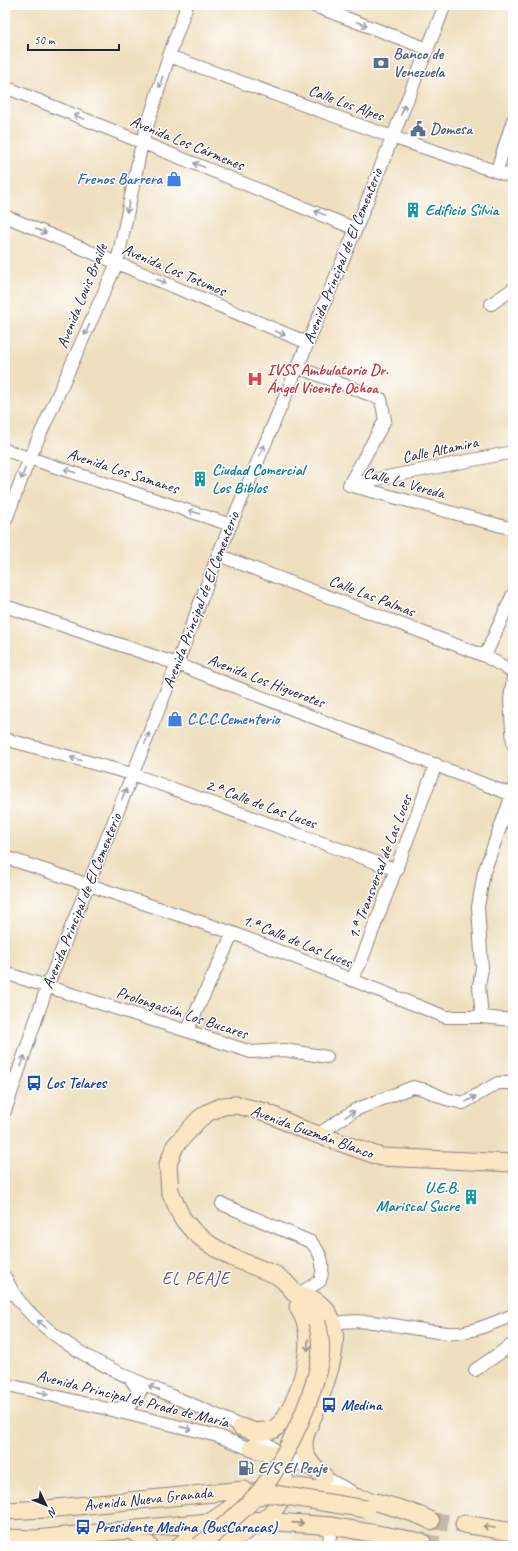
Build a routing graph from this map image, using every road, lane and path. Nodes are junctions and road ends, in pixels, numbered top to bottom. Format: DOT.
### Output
graph roads {
  1 [pos="187,5"];
  2 [pos="312,5"];
  3 [pos="445,5"];
  4 [pos="428,49"];
  5 [pos="168,56"];
  6 [pos="5,87"];
  7 [pos="513,120"];
  8 [pos="392,137"];
  9 [pos="142,143"];
  10 [pos="497,170"];
  11 [pos="513,177"];
  12 [pos="5,216"];
  13 [pos="356,229"];
  14 [pos="116,263"];
  15 [pos="513,289"];
  16 [pos="491,304"];
  17 [pos="308,343"];
  18 [pos="297,367"];
  19 [pos="5,450"];
  20 [pos="513,452"];
  21 [pos="30,457"];
  22 [pos="349,485"];
  23 [pos="5,522"];
  24 [pos="230,525"];
  25 [pos="513,529"];
  26 [pos="218,555"];
  27 [pos="513,594"];
  28 [pos="5,606"];
  29 [pos="485,656"];
  30 [pos="177,664"];
  31 [pos="513,672"];
  32 [pos="513,677"];
  33 [pos="5,739"];
  34 [pos="513,744"];
  35 [pos="436,764"];
  36 [pos="132,774"];
  37 [pos="513,791"];
  38 [pos="5,857"];
  39 [pos="397,870"];
  40 [pos="88,886"];
  41 [pos="233,933"];
  42 [pos="5,973"];
  43 [pos="351,980"];
  44 [pos="47,987"];
  45 [pos="482,1017"];
  46 [pos="513,1020"];
  47 [pos="187,1030"];
  48 [pos="327,1057"];
  49 [pos="513,1082"];
  50 [pos="5,1111"];
  51 [pos="317,1135"];
  52 [pos="513,1164"];
  53 [pos="222,1204"];
  54 [pos="5,1277"];
  55 [pos="297,1294"];
  56 [pos="513,1315"];
  57 [pos="326,1322"];
  58 [pos="513,1344"];
  59 [pos="475,1370"];
  60 [pos="128,1377"];
  61 [pos="5,1384"];
  62 [pos="107,1409"];
  63 [pos="241,1427"];
  64 [pos="252,1448"];
  65 [pos="274,1454"];
  66 [pos="293,1460"];
  67 [pos="324,1476"];
  68 [pos="287,1485"];
  69 [pos="255,1491"];
  70 [pos="369,1505"];
  71 [pos="5,1511"];
  72 [pos="229,1520"];
  73 [pos="248,1520"];
  74 [pos="212,1521"];
  75 [pos="264,1521"];
  76 [pos="431,1521"];
  77 [pos="464,1524"];
  78 [pos="332,1526"];
  79 [pos="131,1530"];
  80 [pos="513,1532"];
  81 [pos="370,1533"];
  82 [pos="5,1538"];
  83 [pos="422,1542"];
  84 [pos="149,1546"];
  85 [pos="179,1546"];
  86 [pos="199,1546"];
  87 [pos="224,1546"];
  88 [pos="328,1546"];
  1 -- 5 [label="street, Avenida Louis Braille"];
  2 -- 4 [label="street, one-way"];
  3 -- 4 [label="street, Avenida Principal de El Cementerio"];
  8 -- 4 [label="street, Avenida Principal de El Cementerio, one-way"];
  5 -- 8 [label="street, Calle Los Alpes"];
  5 -- 9 [label="street, Avenida Louis Braille, one-way"];
  9 -- 6 [label="street, Avenida Los Cármenes, one-way"];
  7 -- 10 [label="street"];
  8 -- 10 [label="street, Calle Los Alpes"];
  8 -- 13 [label="street, Avenida Principal de El Cementerio"];
  13 -- 9 [label="street, Avenida Los Cármenes, one-way"];
  9 -- 14 [label="street, Avenida Louis Braille, one-way"];
  10 -- 11 [label="street, Calle Los Alpes"];
  12 -- 14 [label="street, Avenida Los Totumos, one-way"];
  13 -- 17 [label="street, Avenida Principal de El Cementerio"];
  14 -- 17 [label="street, Avenida Los Totumos, one-way"];
  14 -- 21 [label="street, Avenida Louis Braille, one-way"];
  15 -- 16 [label="street"];
  17 -- 18 [label="street, Avenida Principal de El Cementerio"];
  18 -- 22 [label="street, Calle La Vereda"];
  24 -- 18 [label="street, Avenida Principal de El Cementerio, one-way"];
  19 -- 21 [label="street, Avenida Los Samanes"];
  20 -- 22 [label="street, Calle Altamira"];
  21 -- 23 [label="street, Avenida Louis Braille, one-way"];
  24 -- 21 [label="street, Avenida Los Samanes, one-way"];
  22 -- 25 [label="street, Calle La Vereda"];
  24 -- 26 [label="street, Avenida Principal de El Cementerio"];
  26 -- 29 [label="street, Calle Las Palmas"];
  26 -- 30 [label="street, Avenida Principal de El Cementerio"];
  27 -- 29 [label="street"];
  28 -- 30 [label="street, Avenida Los Higuerotes"];
  29 -- 31 [label="street, Calle Las Palmas"];
  30 -- 35 [label="street, Avenida Los Higuerotes"];
  36 -- 30 [label="street, Avenida Principal de El Cementerio, one-way"];
  32 -- 34 [label="street"];
  36 -- 33 [label="street, 2.ª Calle de Las Luces, one-way"];
  35 -- 37 [label="street, Avenida Los Higuerotes"];
  35 -- 39 [label="street, 1.ª Transversal de Las Luces"];
  36 -- 39 [label="street, 2.ª Calle de Las Luces"];
  40 -- 36 [label="street, Avenida Principal de El Cementerio, one-way"];
  37 -- 45 [label="street"];
  38 -- 40 [label="street, 1.ª Calle de Las Luces"];
  39 -- 43 [label="street, 1.ª Transversal de Las Luces"];
  40 -- 41 [label="street, 1.ª Calle de Las Luces"];
  40 -- 44 [label="street, Avenida Principal de El Cementerio"];
  41 -- 43 [label="street, 1.ª Calle de Las Luces"];
  41 -- 47 [label="street"];
  42 -- 44 [label="street, Prolongación Los Bucares"];
  43 -- 45 [label="street, 1.ª Calle de Las Luces"];
  44 -- 47 [label="street, Prolongación Los Bucares"];
  50 -- 44 [label="street, Avenida Principal de El Cementerio, one-way"];
  45 -- 46 [label="street, 1.ª Calle de Las Luces"];
  47 -- 48 [label="street, Prolongación Los Bucares"];
  51 -- 49 [label="street, one-way"];
  51 -- 52 [label="street, Avenida Guzmán Blanco"];
  51 -- 55 [label="street, Avenida Guzmán Blanco"];
  53 -- 55 [label="street"];
  60 -- 54 [label="street, one-way"];
  55 -- 57 [label="street, Avenida Guzmán Blanco"];
  55 -- 63 [label="street, one-way"];
  56 -- 57 [label="street"];
  57 -- 67 [label="street"];
  57 -- 69 [label="street, bridge"];
  58 -- 59 [label="street"];
  60 -- 62 [label="street"];
  63 -- 60 [label="street, one-way"];
  61 -- 62 [label="street, Avenida Principal de Prado de María, one-way"];
  62 -- 64 [label="street, Avenida Principal de Prado de María, one-way"];
  63 -- 65 [label="street"];
  64 -- 65 [label="street"];
  65 -- 68 [label="street"];
  66 -- 67 [label="street"];
  67 -- 70 [label="street"];
  68 -- 69 [label="street"];
  68 -- 70 [label="street"];
  68 -- 75 [label="street"];
  69 -- 70 [label="street, bridge"];
  69 -- 71 [label="street, Avenida Nueva Granada"];
  69 -- 74 [label="street"];
  69 -- 86 [label="street, bridge"];
  70 -- 76 [label="street"];
  70 -- 81 [label="street"];
  72 -- 74 [label="street, Avenida Nueva Granada"];
  73 -- 75 [label="street"];
  74 -- 79 [label="street, Avenida Nueva Granada"];
  74 -- 85 [label="street"];
  75 -- 78 [label="street, one-way"];
  75 -- 87 [label="street"];
  80 -- 77 [label="street, one-way"];
  78 -- 81 [label="street"];
  78 -- 88 [label="street"];
  79 -- 82 [label="street, Avenida Nueva Granada"];
  79 -- 84 [label="street"];
  81 -- 83 [label="street"];
}
